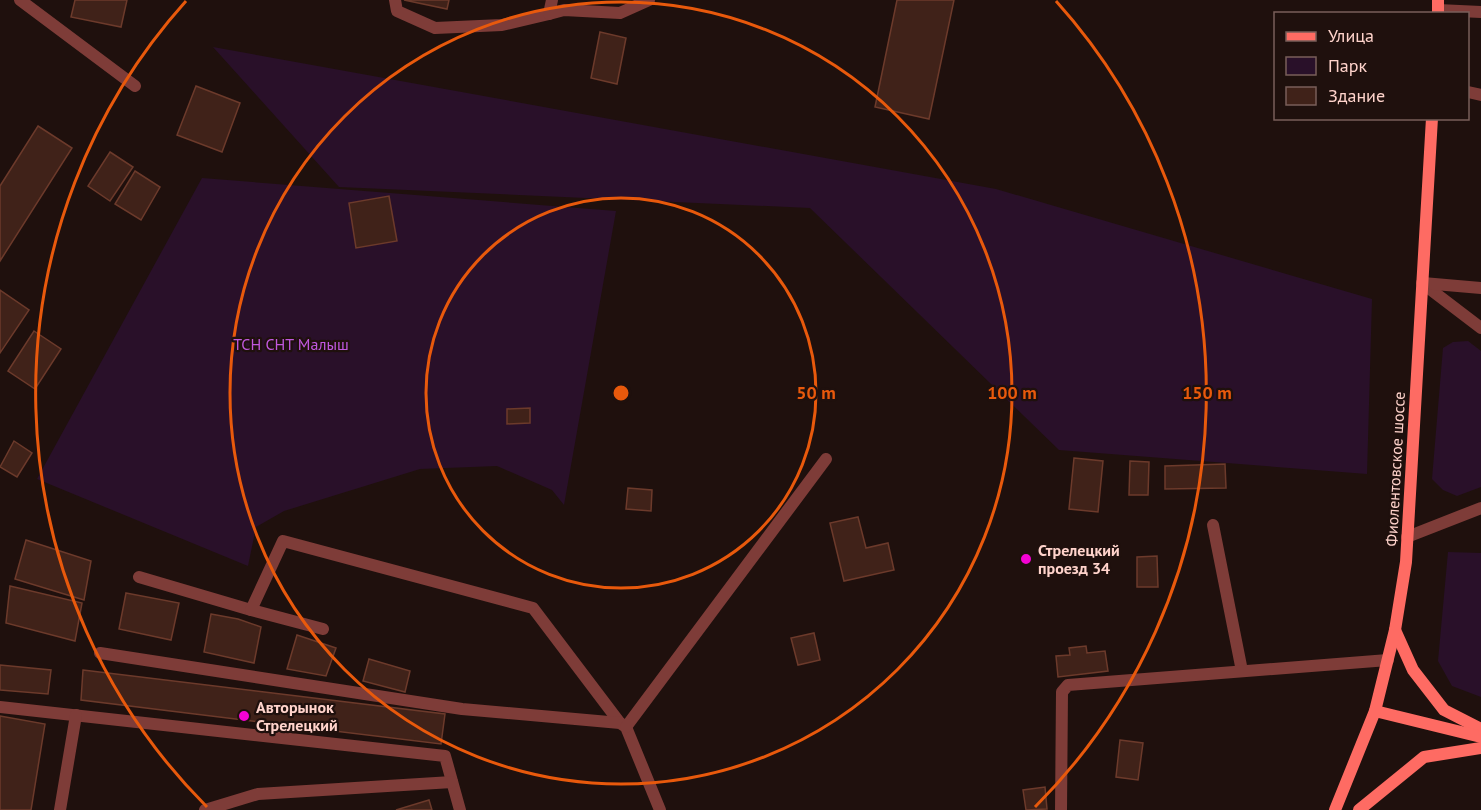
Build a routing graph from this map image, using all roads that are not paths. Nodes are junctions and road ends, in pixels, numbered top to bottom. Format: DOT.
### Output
graph roads {
  1 [pos="20,0"];
  2 [pos="395,0"];
  3 [pos="552,0"];
  4 [pos="649,0"];
  5 [pos="1438,8"];
  6 [pos="1481,12"];
  7 [pos="549,14"];
  8 [pos="135,86"];
  9 [pos="1432,120"];
  10 [pos="1422,283"];
  11 [pos="1481,288"];
  12 [pos="1481,328"];
  13 [pos="826,459"];
  14 [pos="1481,508"];
  15 [pos="1213,525"];
  16 [pos="1407,537"];
  17 [pos="139,578"];
  18 [pos="251,610"];
  19 [pos="323,629"];
  20 [pos="1395,630"];
  21 [pos="100,653"];
  22 [pos="1388,660"];
  23 [pos="1242,671"];
  24 [pos="0,707"];
  25 [pos="1375,711"];
  26 [pos="76,715"];
  27 [pos="623,725"];
  28 [pos="1481,729"];
  29 [pos="1481,736"];
  30 [pos="1481,748"];
  31 [pos="452,782"];
  32 [pos="60,810"];
  33 [pos="205,810"];
  34 [pos="460,810"];
  35 [pos="660,810"];
  36 [pos="1061,810"];
  37 [pos="1335,810"];
  38 [pos="1359,810"];
  1 -- 8 [label="street"];
  2 -- 7 [label="street"];
  3 -- 7 [label="street"];
  4 -- 7 [label="street"];
  5 -- 6 [label="street"];
  9 -- 10 [label="main road, Фиолентовское шоссе"];
  10 -- 11 [label="street"];
  10 -- 12 [label="street"];
  10 -- 16 [label="main road, Фиолентовское шоссе"];
  13 -- 27 [label="street"];
  14 -- 16 [label="street"];
  15 -- 23 [label="street"];
  16 -- 20 [label="main road, Фиолентовское шоссе"];
  17 -- 18 [label="street"];
  18 -- 19 [label="street"];
  18 -- 27 [label="street"];
  20 -- 22 [label="main road, Фиолентовское шоссе"];
  20 -- 28 [label="main road"];
  21 -- 27 [label="street"];
  22 -- 23 [label="street"];
  22 -- 25 [label="main road, Фиолентовское шоссе"];
  23 -- 36 [label="street"];
  24 -- 26 [label="street"];
  25 -- 29 [label="main road"];
  25 -- 37 [label="main road, Фиолентовское шоссе"];
  26 -- 31 [label="street"];
  26 -- 32 [label="street"];
  27 -- 35 [label="street"];
  30 -- 38 [label="main road"];
  31 -- 33 [label="street"];
  31 -- 34 [label="street"];
}
